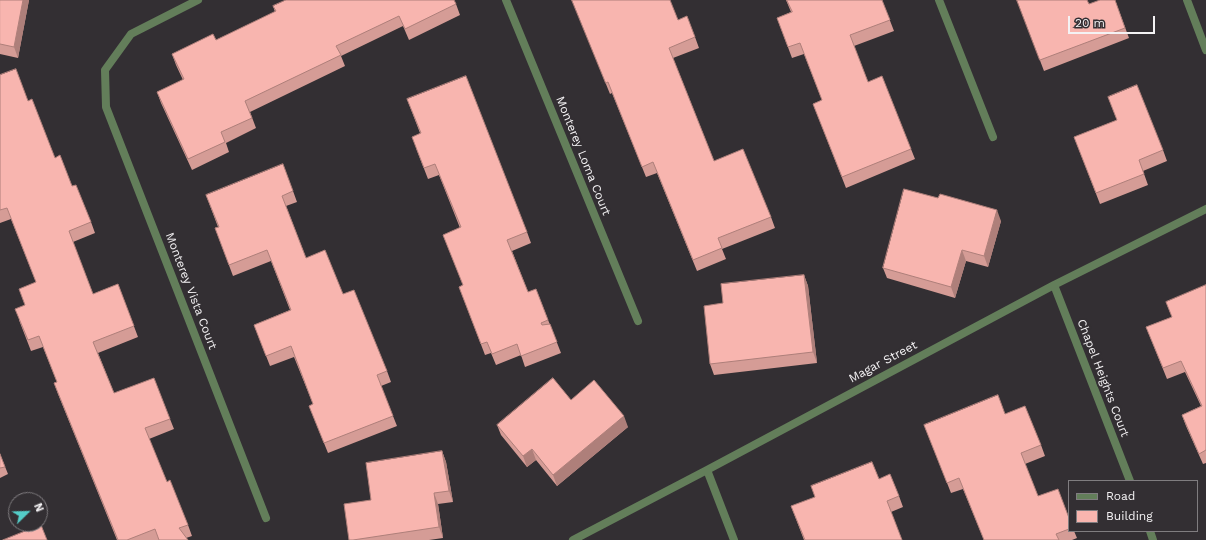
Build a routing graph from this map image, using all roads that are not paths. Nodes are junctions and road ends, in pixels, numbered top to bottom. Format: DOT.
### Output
graph roads {
  1 [pos="198,0"];
  2 [pos="506,0"];
  3 [pos="939,0"];
  4 [pos="1187,0"];
  5 [pos="1206,50"];
  6 [pos="993,137"];
  7 [pos="1206,209"];
  8 [pos="1054,284"];
  9 [pos="638,321"];
  10 [pos="707,470"];
  11 [pos="1130,480"];
  12 [pos="266,518"];
  13 [pos="573,540"];
  14 [pos="734,540"];
  1 -- 12 [label="street, Monterey Vista Court"];
  2 -- 9 [label="street, Monterey Loma Court"];
  3 -- 6 [label="street"];
  4 -- 5 [label="street"];
  7 -- 8 [label="street, Magar Street"];
  8 -- 10 [label="street, Magar Street"];
  8 -- 11 [label="street, Chapel Heights Court"];
  10 -- 13 [label="street, Magar Street"];
  10 -- 14 [label="street"];
}
